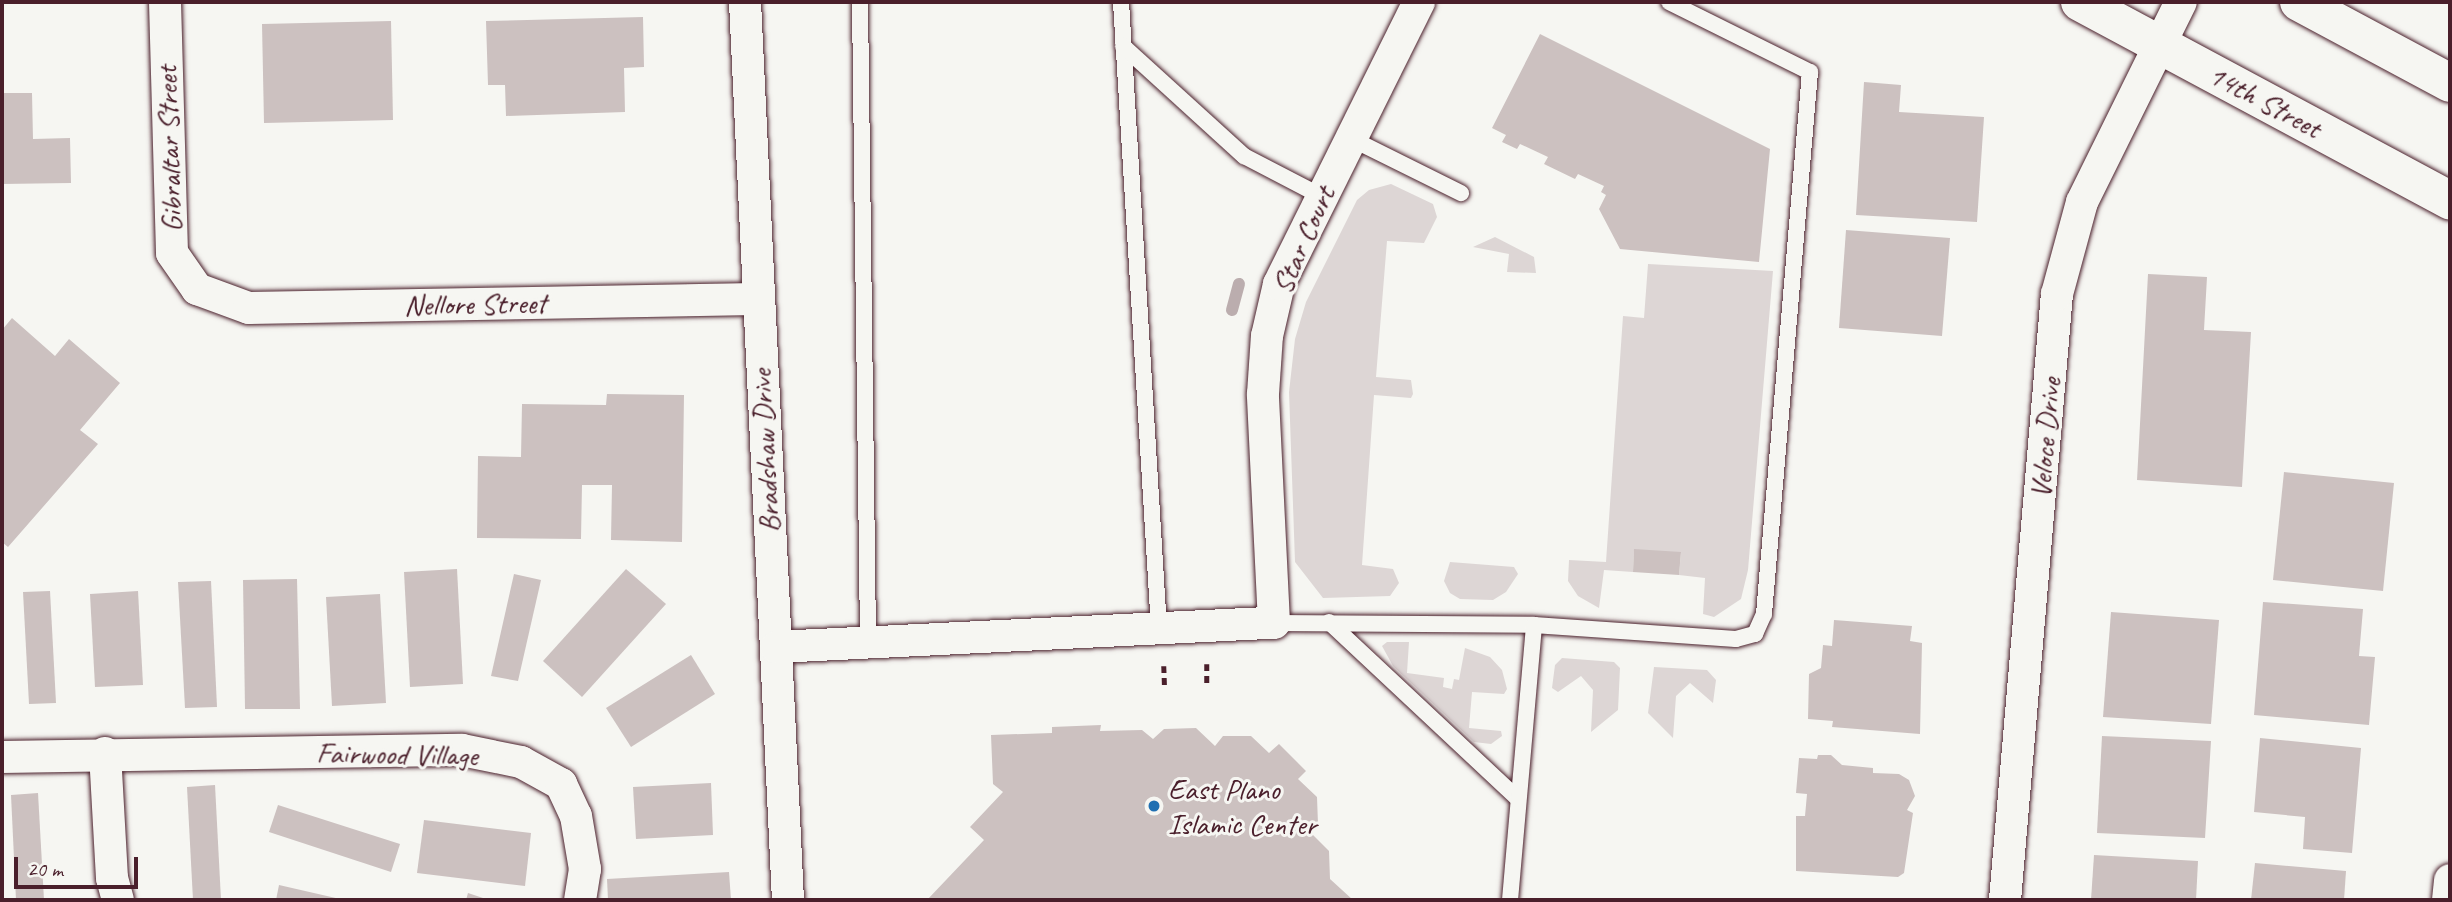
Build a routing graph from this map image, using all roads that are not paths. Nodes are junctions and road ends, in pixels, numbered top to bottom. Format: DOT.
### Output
graph roads {
  1 [pos="165,2"];
  2 [pos="745,2"];
  3 [pos="860,2"];
  4 [pos="1121,2"];
  5 [pos="1419,2"];
  6 [pos="1669,2"];
  7 [pos="2080,2"];
  8 [pos="2182,2"];
  9 [pos="2299,2"];
  10 [pos="2159,44"];
  11 [pos="1124,46"];
  12 [pos="2450,83"];
  13 [pos="1350,138"];
  14 [pos="1461,193"];
  15 [pos="1321,196"];
  16 [pos="2450,200"];
  17 [pos="197,289"];
  18 [pos="756,299"];
  19 [pos="1329,622"];
  20 [pos="1273,623"];
  21 [pos="1534,625"];
  22 [pos="1159,629"];
  23 [pos="868,642"];
  24 [pos="776,647"];
  25 [pos="105,753"];
  26 [pos="2,757"];
  27 [pos="1518,799"];
  28 [pos="2450,880"];
  29 [pos="118,900"];
  30 [pos="580,900"];
  31 [pos="788,900"];
  32 [pos="1510,900"];
  33 [pos="2005,900"];
  34 [pos="2448,900"];
  1 -- 17 [label="street, Gibraltar Street"];
  2 -- 18 [label="street, Bradshaw Drive"];
  3 -- 23 [label="lane"];
  4 -- 11 [label="lane"];
  5 -- 13 [label="street, Star Court"];
  6 -- 21 [label="lane"];
  7 -- 10 [label="main road, 14th Street"];
  8 -- 10 [label="street, Veloce Drive"];
  9 -- 12 [label="main road"];
  10 -- 16 [label="main road, 14th Street"];
  10 -- 33 [label="street, Veloce Drive"];
  11 -- 15 [label="lane"];
  11 -- 22 [label="lane"];
  13 -- 14 [label="lane"];
  13 -- 15 [label="street, Star Court"];
  15 -- 20 [label="street, Star Court"];
  17 -- 18 [label="street, Nellore Street"];
  18 -- 24 [label="street, Bradshaw Drive"];
  19 -- 20 [label="lane"];
  19 -- 21 [label="lane"];
  19 -- 27 [label="lane"];
  20 -- 22 [label="street"];
  21 -- 27 [label="lane"];
  22 -- 23 [label="street"];
  23 -- 24 [label="street"];
  24 -- 31 [label="street, Bradshaw Drive"];
  25 -- 26 [label="street, Fairwood Village"];
  25 -- 29 [label="street"];
  25 -- 30 [label="street, Fairwood Village"];
  27 -- 32 [label="lane"];
  28 -- 34 [label="street"];
}
